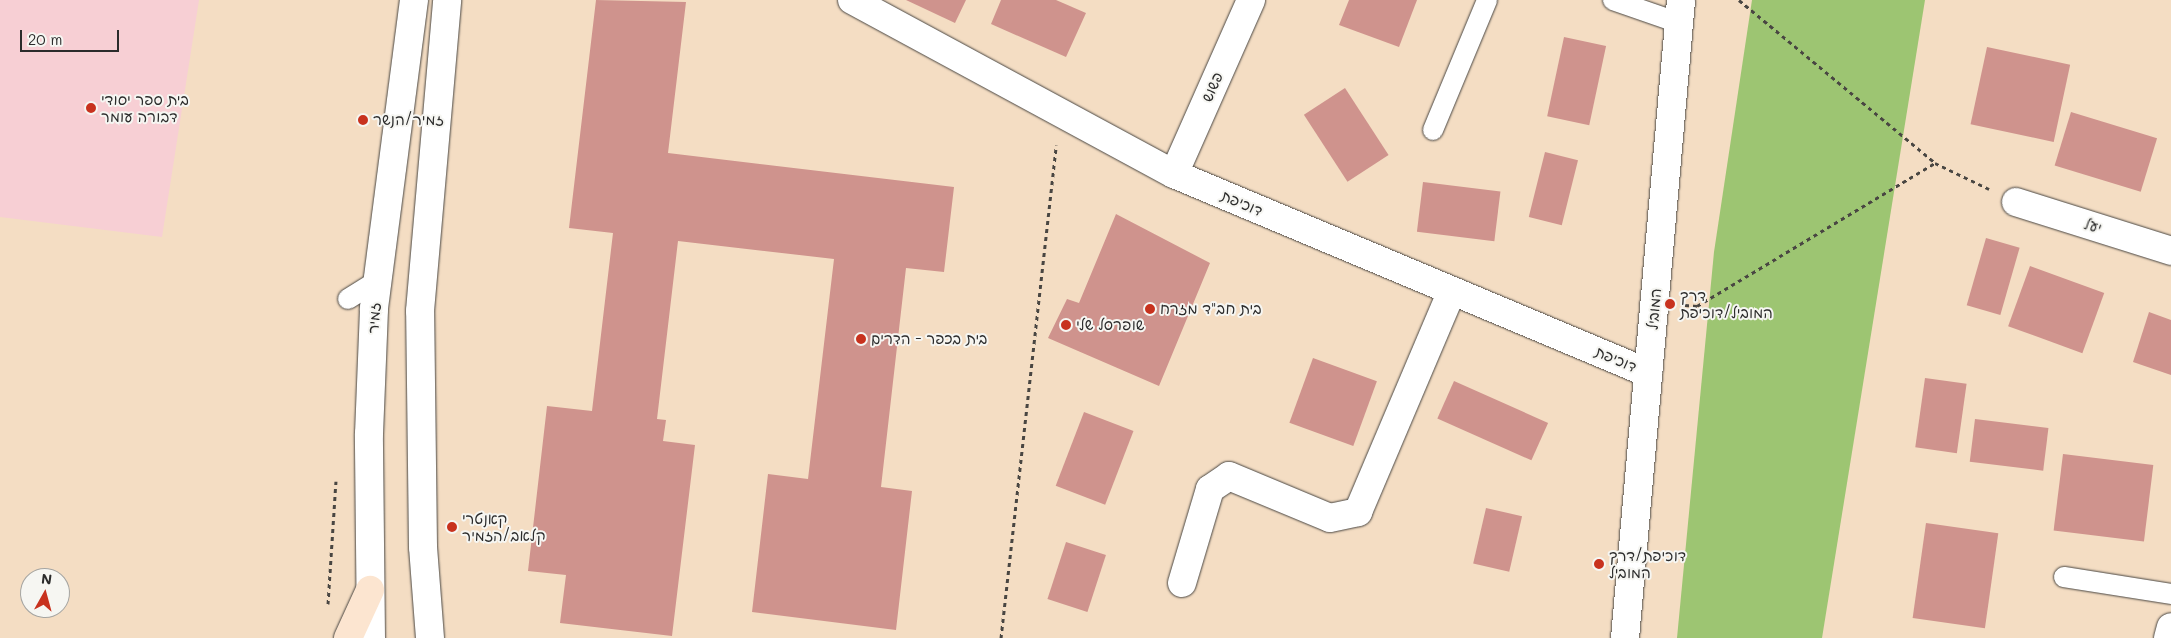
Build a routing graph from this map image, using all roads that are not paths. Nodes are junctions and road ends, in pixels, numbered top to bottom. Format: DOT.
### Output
graph roads {
  1 [pos="414,0"];
  2 [pos="448,0"];
  3 [pos="852,0"];
  4 [pos="1251,0"];
  5 [pos="1487,0"];
  6 [pos="1613,0"];
  7 [pos="1680,12"];
  8 [pos="1433,130"];
  9 [pos="1174,174"];
  10 [pos="2016,202"];
  11 [pos="2171,251"];
  12 [pos="378,281"];
  13 [pos="1452,291"];
  14 [pos="348,299"];
  15 [pos="1648,372"];
  16 [pos="2064,577"];
  17 [pos="1182,583"];
  18 [pos="370,590"];
  19 [pos="2171,594"];
  20 [pos="2171,627"];
  21 [pos="1628,631"];
  22 [pos="348,638"];
  23 [pos="371,638"];
  24 [pos="430,638"];
  25 [pos="2168,638"];
  1 -- 12 [label="street, זמיר"];
  2 -- 24 [label="street"];
  3 -- 9 [label="street, דוכיפת"];
  4 -- 9 [label="street, פשוש"];
  5 -- 8 [label="lane"];
  6 -- 7 [label="lane"];
  7 -- 15 [label="street, המוביל"];
  9 -- 13 [label="street, דוכיפת"];
  10 -- 11 [label="street, יעל"];
  12 -- 14 [label="lane"];
  12 -- 18 [label="street, זמיר"];
  13 -- 15 [label="street, דוכיפת"];
  13 -- 17 [label="street"];
  15 -- 21 [label="street, המוביל"];
  16 -- 19 [label="lane"];
  18 -- 22 [label="main road"];
  18 -- 23 [label="street, זמיר"];
  20 -- 25 [label="street"];
}
